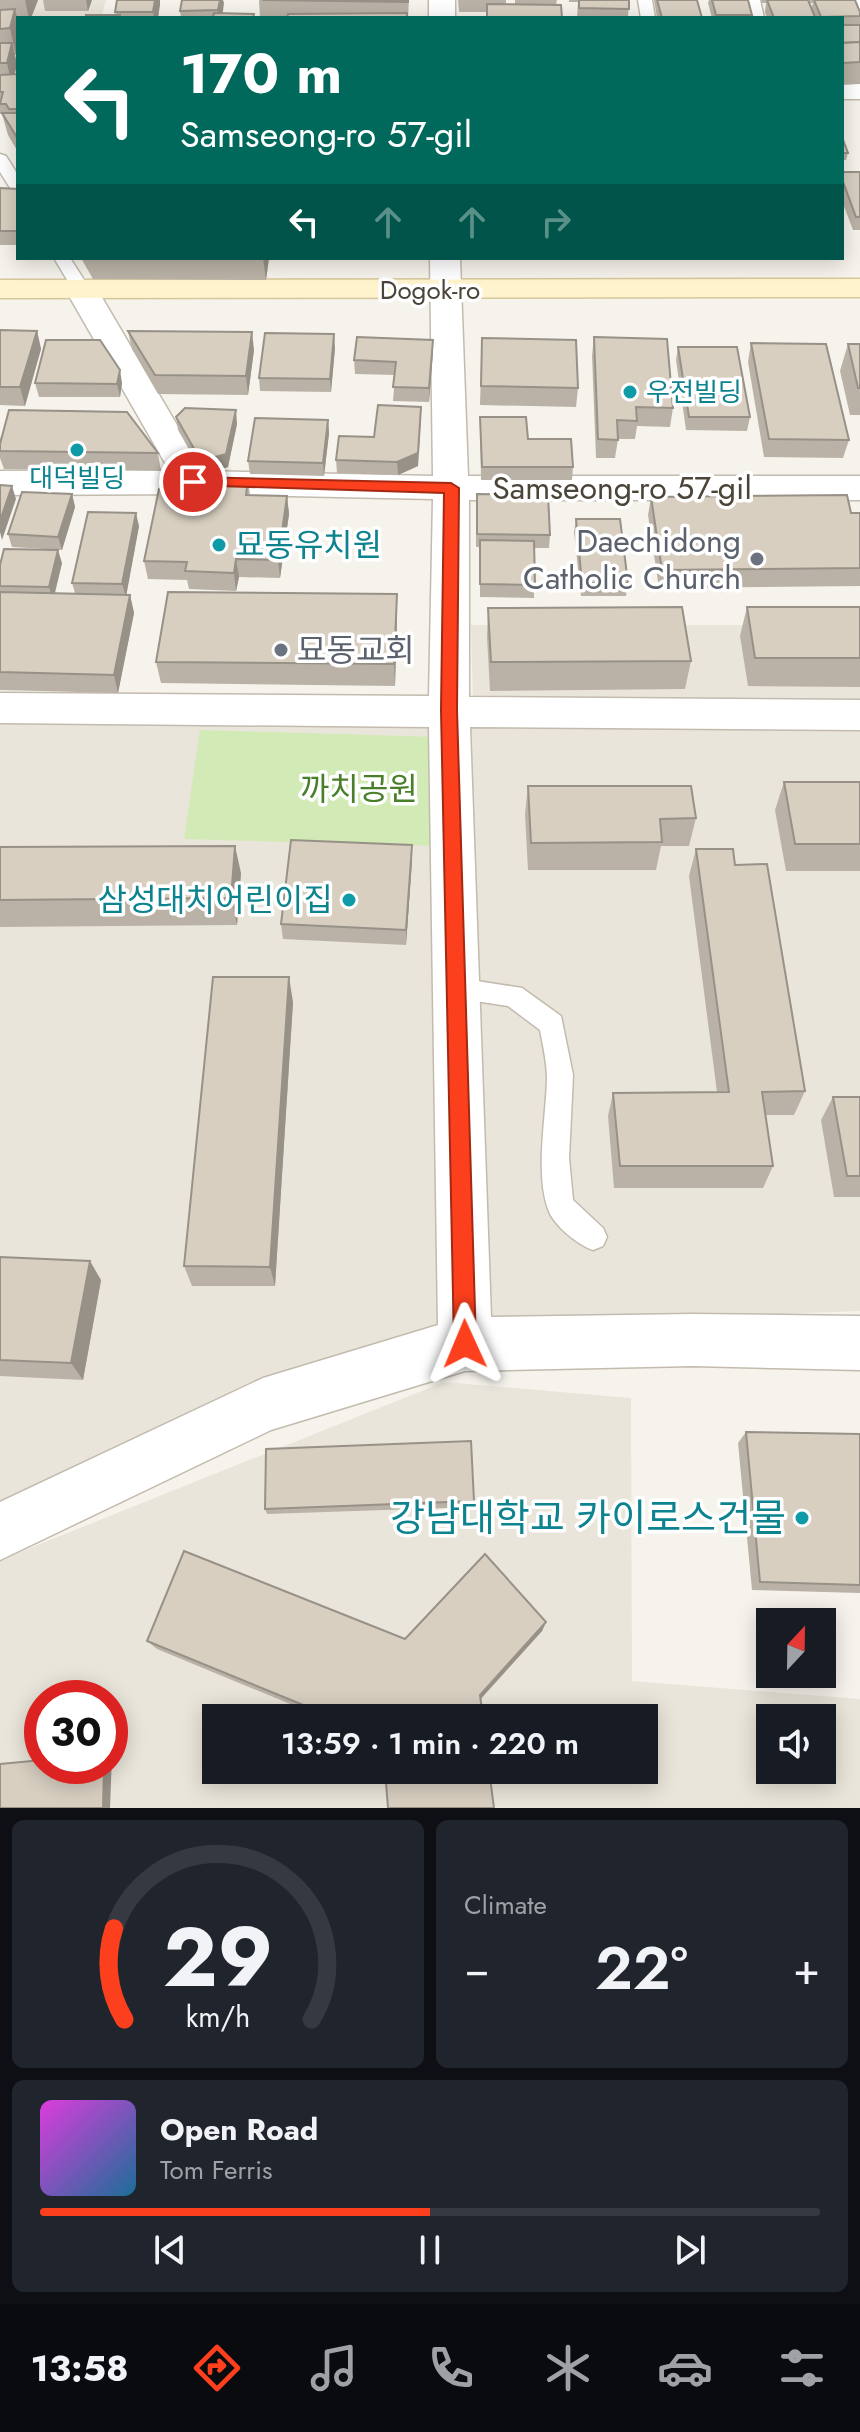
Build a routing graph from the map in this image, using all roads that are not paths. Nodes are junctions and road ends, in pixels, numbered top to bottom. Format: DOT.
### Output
graph roads {
  1 [pos="856,0"];
  2 [pos="860,10"];
  3 [pos="0,159"];
  4 [pos="16,185"];
  5 [pos="63,260"];
  6 [pos="446,274"];
  7 [pos="860,288"];
  8 [pos="0,289"];
  9 [pos="81,289"];
  10 [pos="193,482"];
  11 [pos="0,483"];
  12 [pos="451,488"];
  13 [pos="860,488"];
  14 [pos="0,708"];
  15 [pos="449,710"];
  16 [pos="860,715"];
  17 [pos="458,989"];
  18 [pos="593,1237"];
  19 [pos="860,1343"];
  20 [pos="465,1344"];
  21 [pos="0,1532"];
  1 -- 2 [label="lane"];
  3 -- 4 [label="lane"];
  5 -- 9 [label="lane"];
  6 -- 7 [label="main road, Dogok-ro"];
  6 -- 9 [label="main road, Dogok-ro"];
  6 -- 12 [label="street"];
  8 -- 9 [label="main road, Dogok-ro"];
  9 -- 10 [label="street"];
  10 -- 11 [label="street, Samseong-ro 57-gil"];
  10 -- 12 [label="street, Samseong-ro 57-gil"];
  12 -- 13 [label="street, Samseong-ro 57-gil"];
  12 -- 15 [label="street"];
  14 -- 15 [label="street"];
  15 -- 16 [label="street"];
  15 -- 17 [label="street"];
  17 -- 18 [label="lane"];
  17 -- 20 [label="street"];
  19 -- 20 [label="street"];
  20 -- 21 [label="street"];
}
